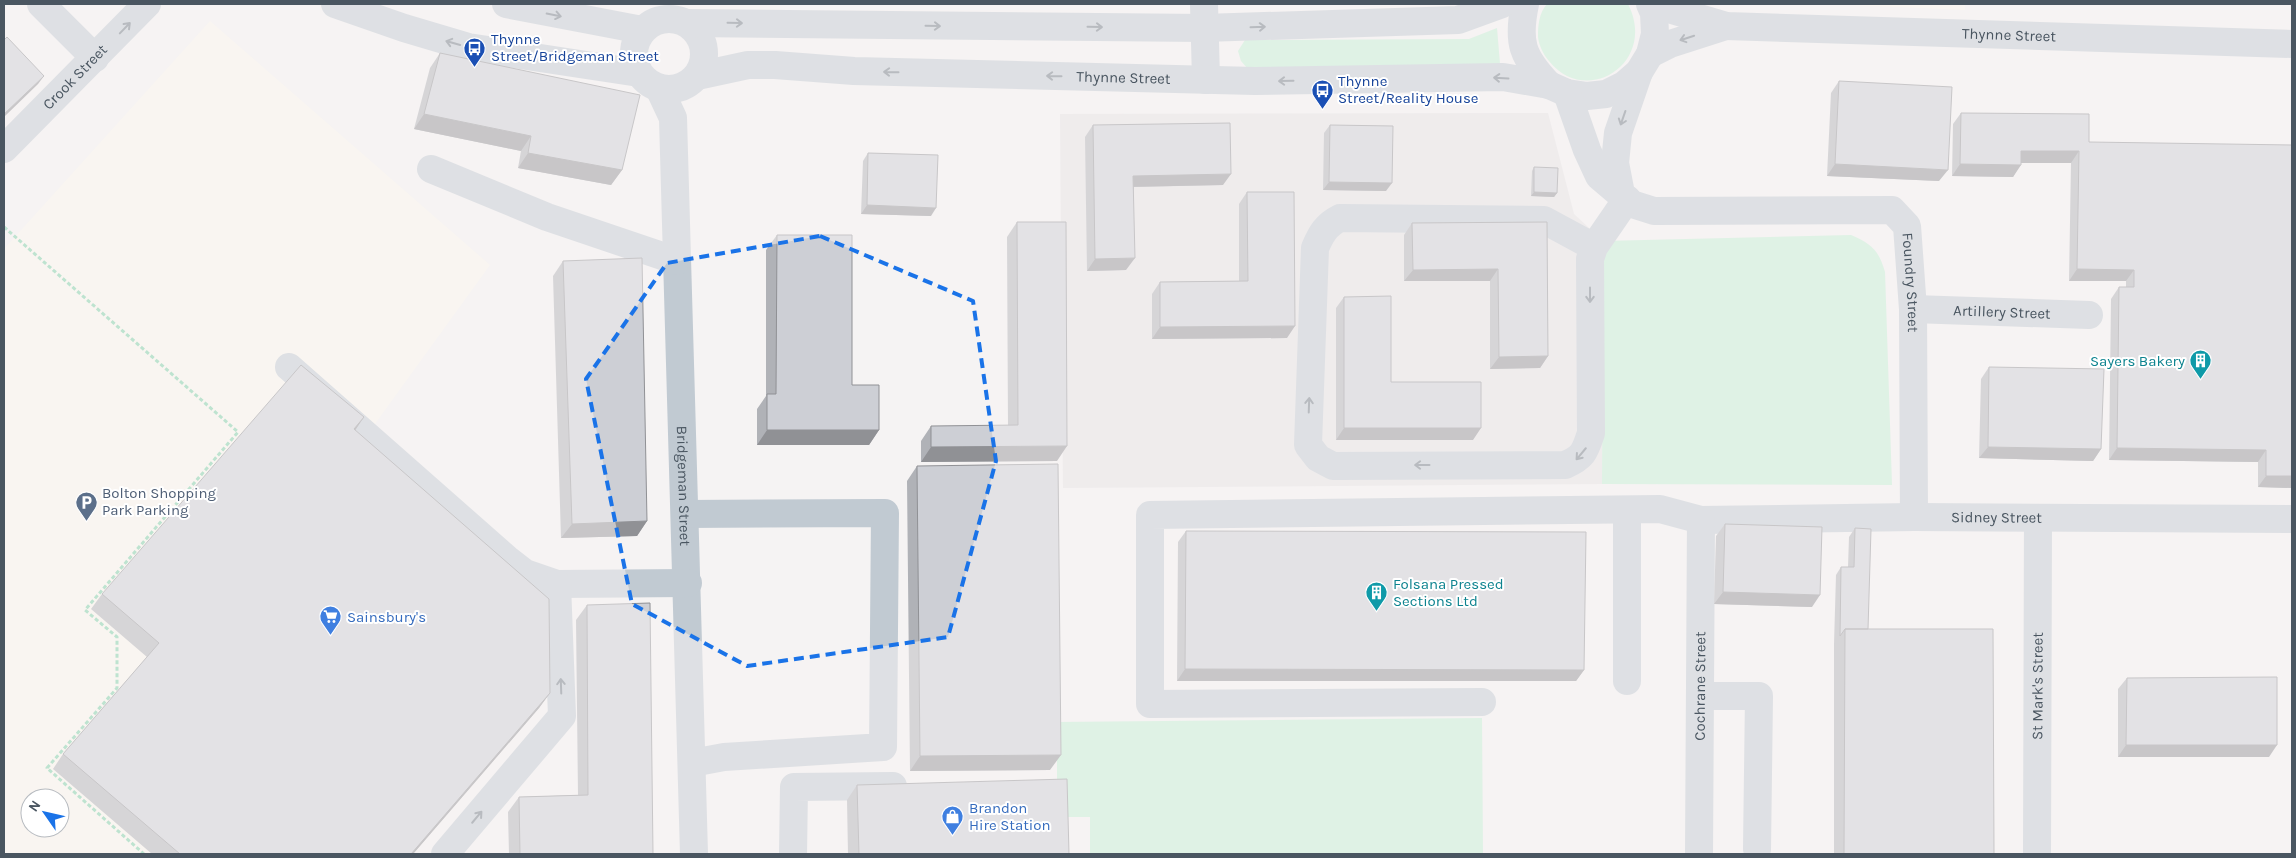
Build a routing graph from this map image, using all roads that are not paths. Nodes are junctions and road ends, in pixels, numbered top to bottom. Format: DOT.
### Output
graph roads {
  1 [pos="41,4"];
  2 [pos="147,4"];
  3 [pos="334,4"];
  4 [pos="506,4"];
  5 [pos="1502,4"];
  6 [pos="1525,4"];
  7 [pos="1650,4"];
  8 [pos="1661,4"];
  9 [pos="1204,16"];
  10 [pos="662,19"];
  11 [pos="1726,26"];
  12 [pos="2292,44"];
  13 [pos="95,58"];
  14 [pos="1645,63"];
  15 [pos="693,80"];
  16 [pos="1206,80"];
  17 [pos="649,81"];
  18 [pos="1558,89"];
  19 [pos="673,118"];
  20 [pos="4,149"];
  21 [pos="431,169"];
  22 [pos="1624,197"];
  23 [pos="1594,246"];
  24 [pos="677,261"];
  25 [pos="1914,309"];
  26 [pos="2089,315"];
  27 [pos="289,367"];
  28 [pos="1627,510"];
  29 [pos="685,514"];
  30 [pos="1914,517"];
  31 [pos="2038,518"];
  32 [pos="2292,518"];
  33 [pos="1701,520"];
  34 [pos="688,583"];
  35 [pos="557,584"];
  36 [pos="1627,681"];
  37 [pos="1700,696"];
  38 [pos="1482,702"];
  39 [pos="692,763"];
  40 [pos="919,786"];
  41 [pos="1757,849"];
  42 [pos="445,854"];
  43 [pos="694,854"];
  44 [pos="793,854"];
  45 [pos="1699,854"];
  46 [pos="2037,854"];
  1 -- 13 [label="street"];
  13 -- 2 [label="street, Crook Street, one-way"];
  17 -- 3 [label="street, one-way"];
  4 -- 10 [label="street, one-way"];
  9 -- 5 [label="street, one-way"];
  6 -- 18 [label="street"];
  7 -- 14 [label="street"];
  8 -- 11 [label="street, Thynne Street"];
  10 -- 9 [label="street, one-way"];
  9 -- 16 [label="street"];
  10 -- 15 [label="street"];
  10 -- 17 [label="street"];
  11 -- 12 [label="street, Thynne Street"];
  11 -- 14 [label="street, Thynne Street, one-way"];
  13 -- 20 [label="street, Crook Street"];
  14 -- 18 [label="street, Thynne Street"];
  14 -- 22 [label="street, one-way"];
  16 -- 15 [label="street, Thynne Street, one-way"];
  15 -- 17 [label="street"];
  15 -- 19 [label="street, Bridgeman Street"];
  18 -- 16 [label="street, Thynne Street, one-way"];
  17 -- 19 [label="street, Bridgeman Street"];
  18 -- 22 [label="street, Foundry Street"];
  19 -- 24 [label="street, Bridgeman Street"];
  21 -- 24 [label="street"];
  22 -- 23 [label="street"];
  22 -- 25 [label="street, Foundry Street"];
  23 -- 23 [label="street, one-way"];
  24 -- 29 [label="street, Bridgeman Street"];
  25 -- 26 [label="street, Artillery Street"];
  25 -- 30 [label="street, Foundry Street"];
  27 -- 35 [label="street"];
  28 -- 33 [label="street, Sidney Street"];
  28 -- 36 [label="street"];
  28 -- 38 [label="street, Sidney Street"];
  29 -- 34 [label="street, Bridgeman Street"];
  29 -- 39 [label="street"];
  30 -- 31 [label="street, Sidney Street"];
  30 -- 33 [label="street, Sidney Street"];
  31 -- 32 [label="street, Sidney Street"];
  31 -- 46 [label="street, St Mark's Street"];
  33 -- 37 [label="street, Cochrane Street"];
  34 -- 35 [label="street"];
  34 -- 39 [label="street, Bridgeman Street"];
  42 -- 35 [label="street, one-way"];
  37 -- 41 [label="street"];
  37 -- 45 [label="street, Cochrane Street"];
  39 -- 43 [label="street, Bridgeman Street"];
  40 -- 44 [label="street"];
}
